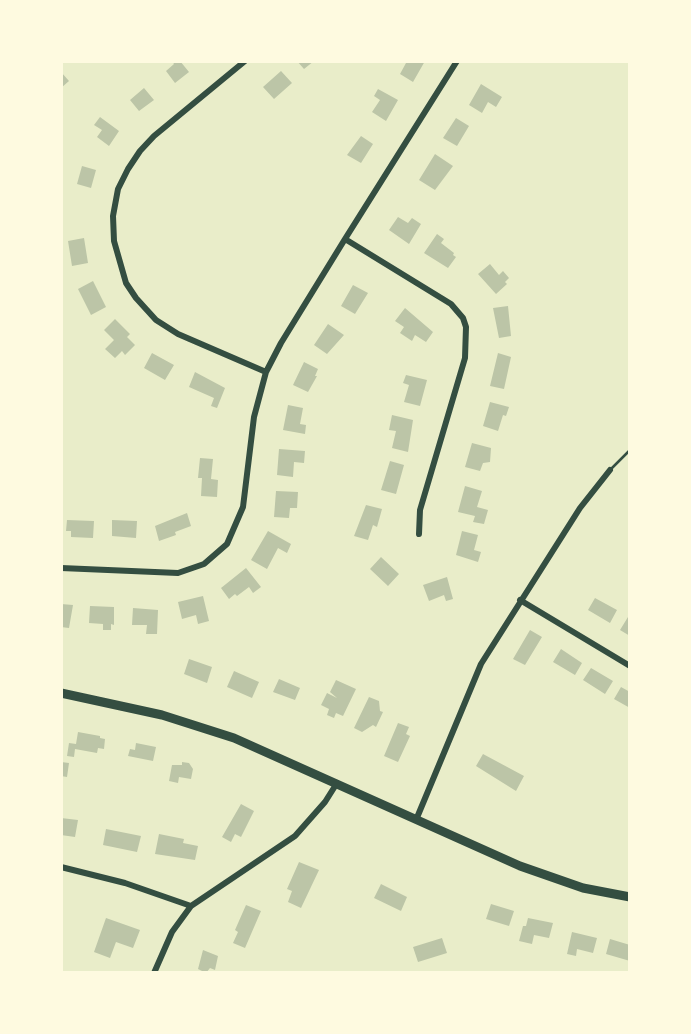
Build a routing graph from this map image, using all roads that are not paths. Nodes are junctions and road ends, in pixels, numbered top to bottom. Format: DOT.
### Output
graph roads {
  1 [pos="245,61"];
  2 [pos="457,61"];
  3 [pos="345,239"];
  4 [pos="265,372"];
  5 [pos="630,450"];
  6 [pos="610,470"];
  7 [pos="419,534"];
  8 [pos="61,568"];
  9 [pos="520,600"];
  10 [pos="630,666"];
  11 [pos="61,693"];
  12 [pos="337,783"];
  13 [pos="416,820"];
  14 [pos="61,867"];
  15 [pos="630,897"];
  16 [pos="191,906"];
  17 [pos="154,973"];
  1 -- 4 [label="street"];
  2 -- 3 [label="street"];
  3 -- 4 [label="street"];
  3 -- 7 [label="street"];
  4 -- 8 [label="street"];
  5 -- 6 [label="lane"];
  6 -- 9 [label="street"];
  9 -- 10 [label="street"];
  9 -- 13 [label="street"];
  11 -- 12 [label="main road"];
  12 -- 13 [label="main road"];
  12 -- 16 [label="street"];
  13 -- 15 [label="main road"];
  14 -- 16 [label="street"];
  16 -- 17 [label="street"];
}
